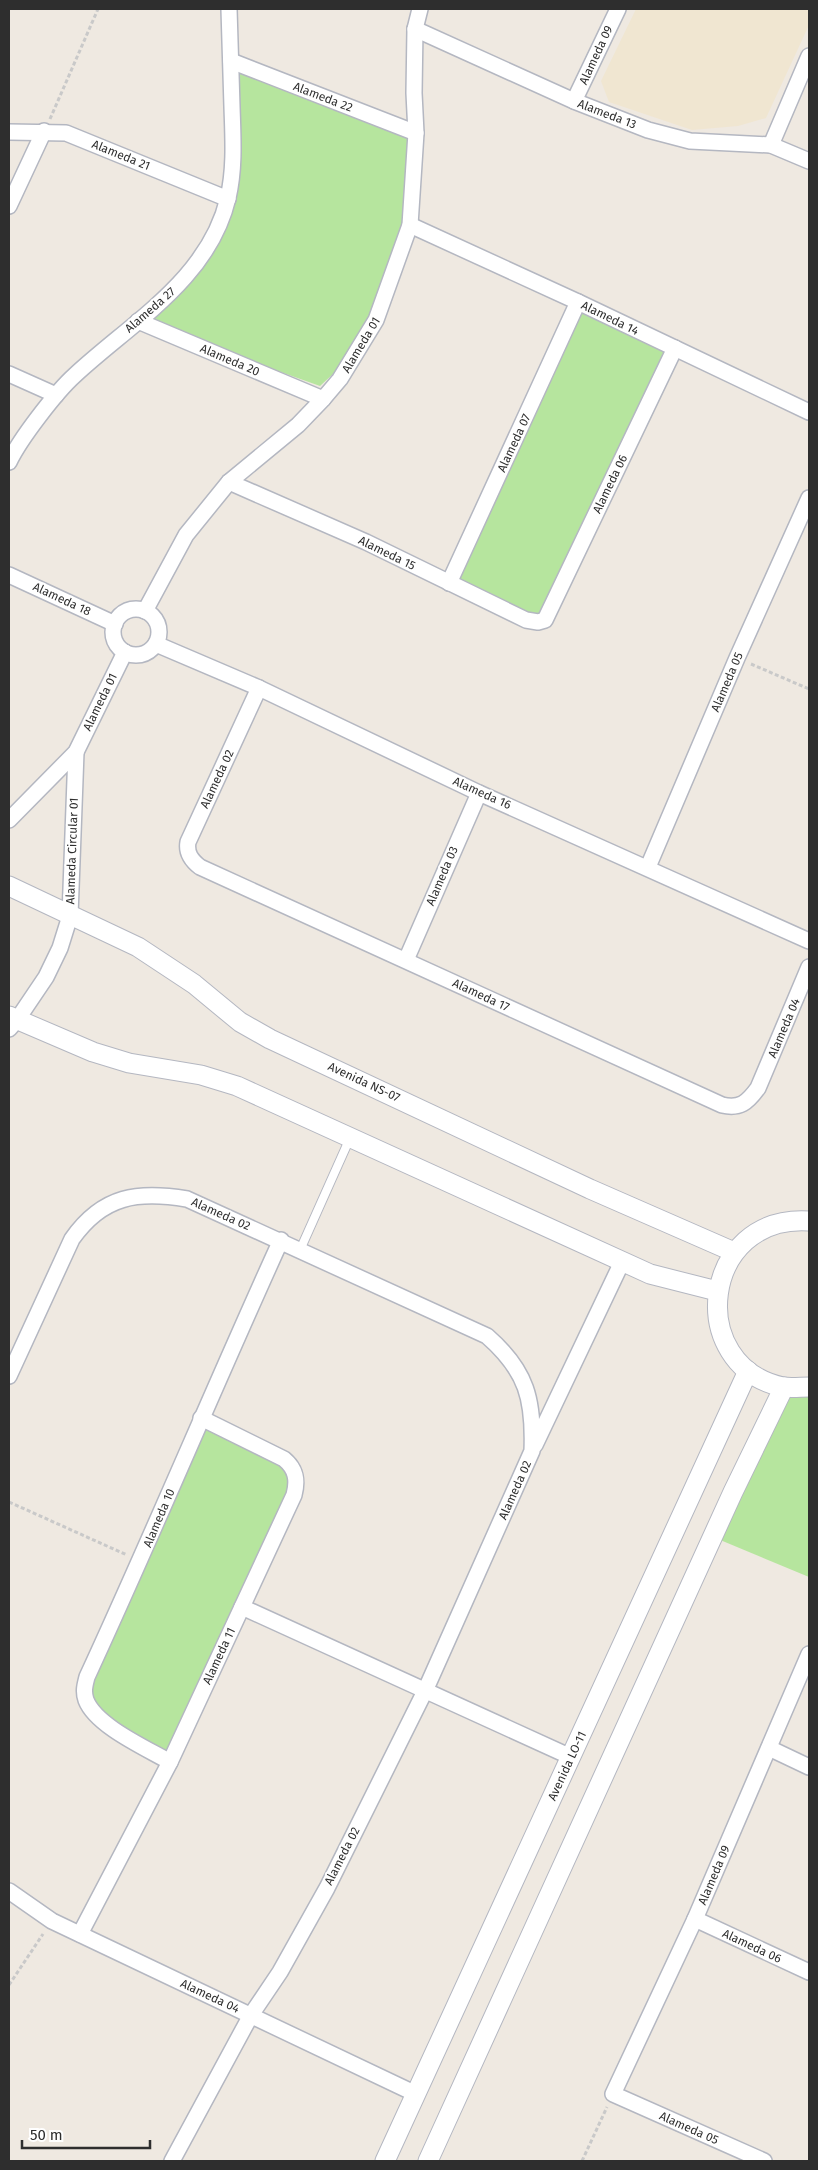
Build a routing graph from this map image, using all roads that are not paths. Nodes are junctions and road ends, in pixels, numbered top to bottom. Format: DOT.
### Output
graph roads {
  1 [pos="229,9"];
  2 [pos="420,9"];
  3 [pos="618,9"];
  4 [pos="416,30"];
  5 [pos="809,56"];
  6 [pos="231,61"];
  7 [pos="574,102"];
  8 [pos="44,131"];
  9 [pos="9,132"];
  10 [pos="416,133"];
  11 [pos="771,145"];
  12 [pos="809,161"];
  13 [pos="228,199"];
  14 [pos="9,206"];
  15 [pos="410,226"];
  16 [pos="578,302"];
  17 [pos="138,321"];
  18 [pos="675,348"];
  19 [pos="9,374"];
  20 [pos="56,396"];
  21 [pos="323,399"];
  22 [pos="809,412"];
  23 [pos="9,462"];
  24 [pos="229,482"];
  25 [pos="809,498"];
  26 [pos="9,575"];
  27 [pos="449,584"];
  28 [pos="145,612"];
  29 [pos="545,620"];
  30 [pos="116,624"];
  31 [pos="156,644"];
  32 [pos="125,652"];
  33 [pos="259,688"];
  34 [pos="76,752"];
  35 [pos="479,793"];
  36 [pos="9,820"];
  37 [pos="200,867"];
  38 [pos="648,867"];
  39 [pos="9,886"];
  40 [pos="70,916"];
  41 [pos="809,941"];
  42 [pos="406,960"];
  43 [pos="809,967"];
  44 [pos="12,1022"];
  45 [pos="758,1088"];
  46 [pos="350,1138"];
  47 [pos="809,1221"];
  48 [pos="281,1240"];
  49 [pos="300,1250"];
  50 [pos="734,1252"];
  51 [pos="622,1262"];
  52 [pos="717,1291"];
  53 [pos="748,1371"];
  54 [pos="9,1376"];
  55 [pos="784,1387"];
  56 [pos="809,1387"];
  57 [pos="200,1418"];
  58 [pos="532,1451"];
  59 [pos="242,1607"];
  60 [pos="809,1654"];
  61 [pos="424,1691"];
  62 [pos="769,1748"];
  63 [pos="571,1757"];
  64 [pos="170,1762"];
  65 [pos="809,1766"];
  66 [pos="9,1892"];
  67 [pos="695,1919"];
  68 [pos="80,1934"];
  69 [pos="809,1972"];
  70 [pos="251,2015"];
  71 [pos="416,2094"];
  72 [pos="613,2094"];
  73 [pos="172,2161"];
  74 [pos="385,2161"];
  75 [pos="428,2161"];
  76 [pos="764,2161"];
  1 -- 6 [label="street, Alameda 27"];
  2 -- 4 [label="street, Alameda 01"];
  3 -- 7 [label="street, Alameda 09"];
  4 -- 7 [label="street, Alameda 13"];
  4 -- 10 [label="street, Alameda 01"];
  5 -- 11 [label="street"];
  6 -- 10 [label="street, Alameda 22"];
  6 -- 13 [label="street, Alameda 27"];
  7 -- 11 [label="street, Alameda 13"];
  8 -- 9 [label="street, Alameda 21"];
  8 -- 13 [label="street, Alameda 21"];
  8 -- 14 [label="street"];
  10 -- 15 [label="street, Alameda 01"];
  11 -- 12 [label="street, Alameda 13"];
  13 -- 17 [label="street, Alameda 27"];
  15 -- 16 [label="street, Alameda 14"];
  15 -- 21 [label="street, Alameda 01"];
  16 -- 18 [label="street, Alameda 14"];
  16 -- 27 [label="street, Alameda 07"];
  17 -- 20 [label="street, Alameda 27"];
  17 -- 21 [label="street, Alameda 20"];
  18 -- 22 [label="street, Alameda 14"];
  18 -- 29 [label="street, Alameda 06"];
  19 -- 20 [label="street"];
  20 -- 23 [label="street, Alameda 27"];
  21 -- 24 [label="street, Alameda 01"];
  24 -- 27 [label="street, Alameda 15"];
  24 -- 28 [label="street, Alameda 01"];
  25 -- 38 [label="street, Alameda 05"];
  26 -- 30 [label="street, Alameda 18"];
  27 -- 29 [label="street, Alameda 15"];
  28 -- 30 [label="street"];
  28 -- 31 [label="street"];
  30 -- 32 [label="street"];
  31 -- 32 [label="street"];
  31 -- 33 [label="street, Alameda 16"];
  32 -- 34 [label="street, Alameda 01"];
  33 -- 35 [label="street, Alameda 16"];
  33 -- 37 [label="street, Alameda 02"];
  34 -- 36 [label="street"];
  34 -- 40 [label="street, Alameda Circular 01"];
  35 -- 38 [label="street, Alameda 16"];
  35 -- 42 [label="street, Alameda 03"];
  37 -- 42 [label="street, Alameda 17"];
  38 -- 41 [label="street, Alameda 16"];
  39 -- 40 [label="street, Avenida NS-07"];
  40 -- 44 [label="street, Alameda Circular 01"];
  40 -- 50 [label="street, Avenida NS-07"];
  42 -- 45 [label="street, Alameda 17"];
  43 -- 45 [label="street, Alameda 04"];
  44 -- 46 [label="street"];
  46 -- 49 [label="lane"];
  46 -- 51 [label="street"];
  47 -- 50 [label="street"];
  48 -- 49 [label="street, Alameda 02"];
  48 -- 54 [label="street, Alameda 02"];
  48 -- 57 [label="street, Alameda 10"];
  49 -- 58 [label="street, Alameda 02"];
  50 -- 52 [label="street"];
  51 -- 52 [label="street"];
  51 -- 58 [label="street"];
  52 -- 53 [label="street"];
  53 -- 55 [label="street"];
  53 -- 63 [label="street, Avenida LO-11"];
  55 -- 56 [label="street"];
  55 -- 75 [label="street"];
  57 -- 59 [label="street, Alameda 11"];
  57 -- 64 [label="street, Alameda 10"];
  58 -- 61 [label="street, Alameda 02"];
  59 -- 61 [label="street"];
  59 -- 64 [label="street, Alameda 11"];
  60 -- 62 [label="street, Alameda 09"];
  61 -- 63 [label="street"];
  61 -- 70 [label="street, Alameda 02"];
  62 -- 65 [label="street"];
  62 -- 67 [label="street, Alameda 09"];
  63 -- 71 [label="street, Avenida LO-11"];
  64 -- 68 [label="street, Alameda 11"];
  66 -- 68 [label="street, Alameda 04"];
  67 -- 69 [label="street, Alameda 06"];
  67 -- 72 [label="street, Alameda 09"];
  68 -- 70 [label="street, Alameda 04"];
  70 -- 71 [label="street, Alameda 04"];
  70 -- 73 [label="street, Alameda 02"];
  71 -- 74 [label="street, Avenida LO-11"];
  72 -- 76 [label="street, Alameda 05"];
}
